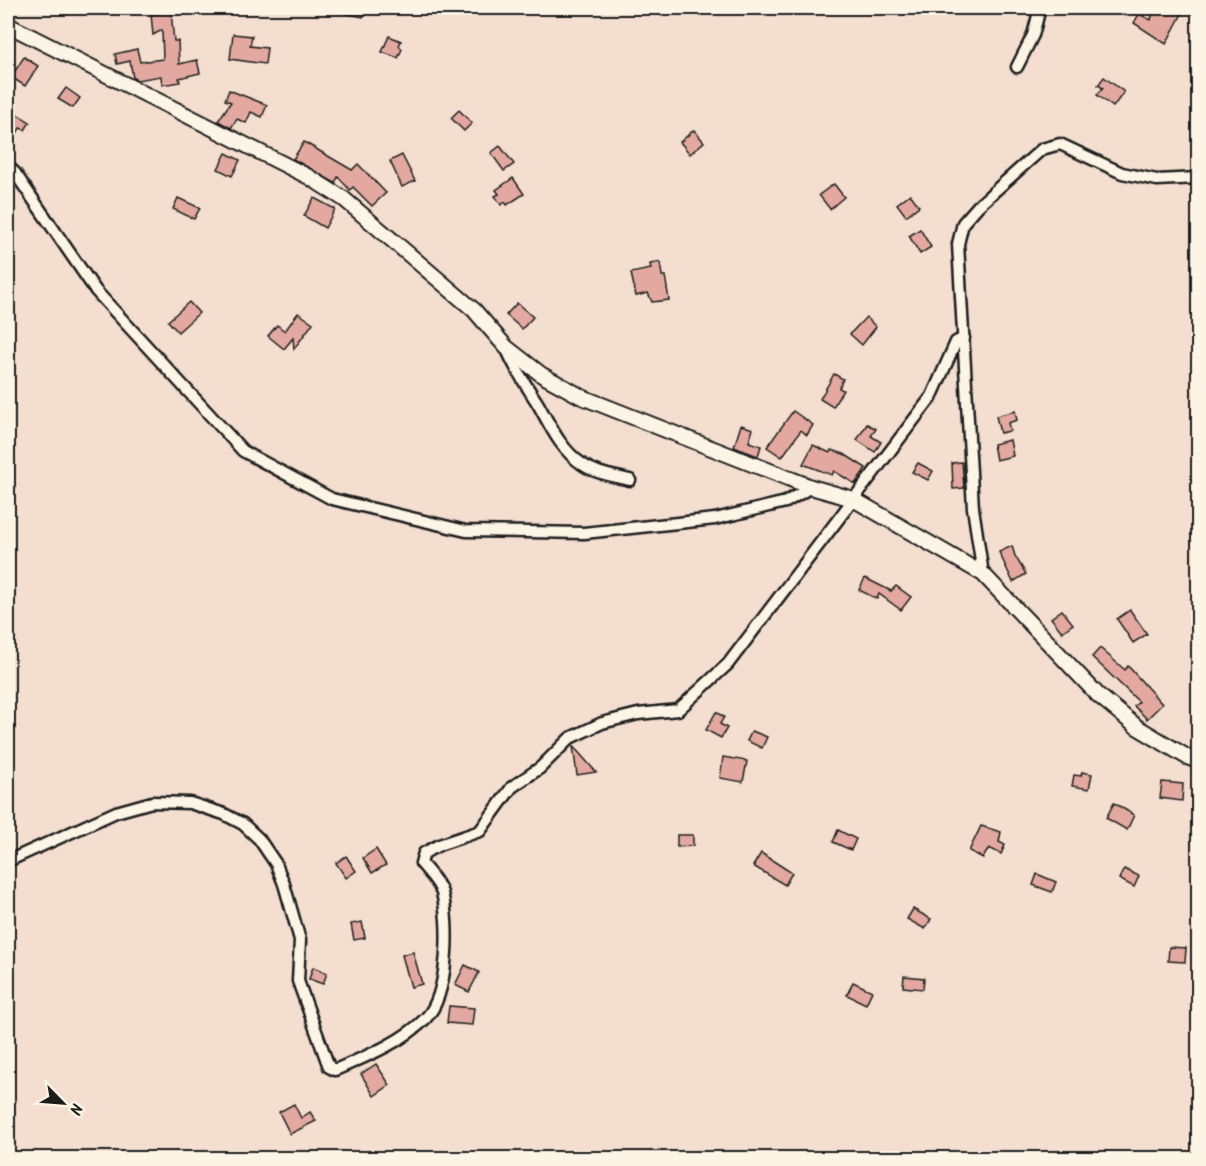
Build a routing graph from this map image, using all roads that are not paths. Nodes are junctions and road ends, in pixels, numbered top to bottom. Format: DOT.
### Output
graph roads {
  1 [pos="1040,8"];
  2 [pos="8,25"];
  3 [pos="1017,67"];
  4 [pos="8,166"];
  5 [pos="1198,178"];
  6 [pos="964,338"];
  7 [pos="506,347"];
  8 [pos="630,480"];
  9 [pos="811,488"];
  10 [pos="854,499"];
  11 [pos="982,574"];
  12 [pos="1198,761"];
  13 [pos="8,861"];
  1 -- 3 [label="street"];
  2 -- 7 [label="street"];
  4 -- 9 [label="street"];
  5 -- 6 [label="street"];
  6 -- 10 [label="street"];
  6 -- 11 [label="street"];
  7 -- 8 [label="street"];
  7 -- 9 [label="street"];
  9 -- 10 [label="street"];
  10 -- 11 [label="street"];
  10 -- 13 [label="street"];
  11 -- 12 [label="street"];
}
